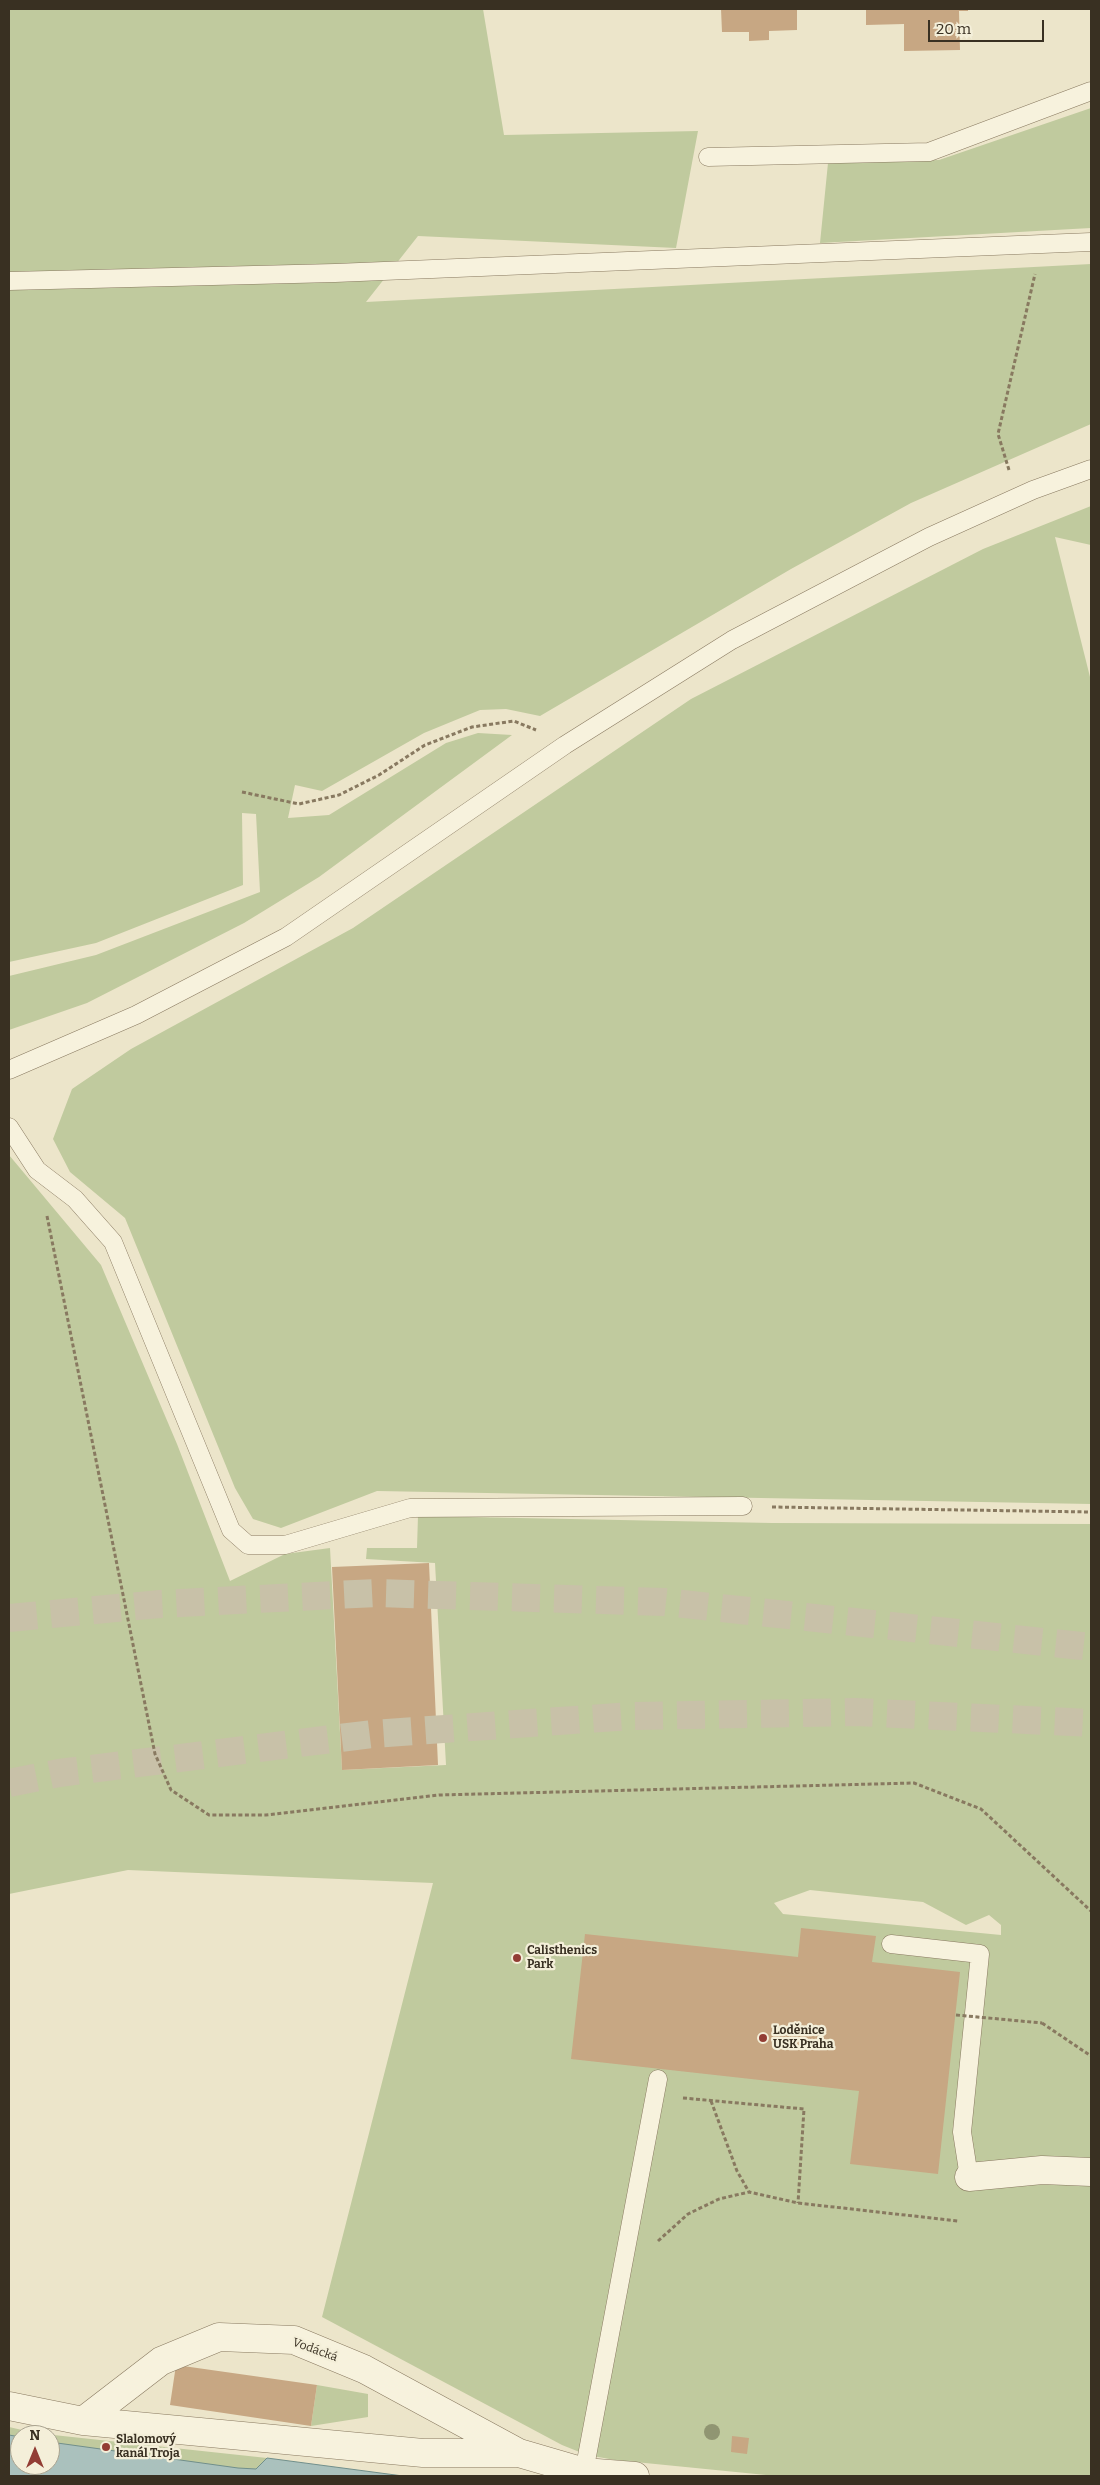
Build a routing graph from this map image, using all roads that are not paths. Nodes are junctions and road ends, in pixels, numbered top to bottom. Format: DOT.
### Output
graph roads {
  1 [pos="1091,91"];
  2 [pos="708,157"];
  3 [pos="1091,242"];
  4 [pos="9,281"];
  5 [pos="1091,469"];
  6 [pos="9,1070"];
  7 [pos="9,1127"];
  8 [pos="743,1506"];
  9 [pos="891,1944"];
  10 [pos="656,2087"];
  11 [pos="1091,2172"];
  12 [pos="969,2177"];
  13 [pos="9,2406"];
  14 [pos="83,2421"];
  15 [pos="519,2453"];
  16 [pos="584,2472"];
  17 [pos="635,2476"];
  1 -- 2 [label="lane"];
  3 -- 4 [label="lane"];
  5 -- 6 [label="lane"];
  7 -- 8 [label="lane"];
  9 -- 12 [label="lane"];
  10 -- 16 [label="lane"];
  11 -- 12 [label="street"];
  13 -- 14 [label="street, Vodácká"];
  14 -- 15 [label="street, Vodácká"];
  14 -- 15 [label="street, Vodácká"];
  15 -- 16 [label="street, Vodácká"];
  16 -- 17 [label="street, Vodácká"];
}
